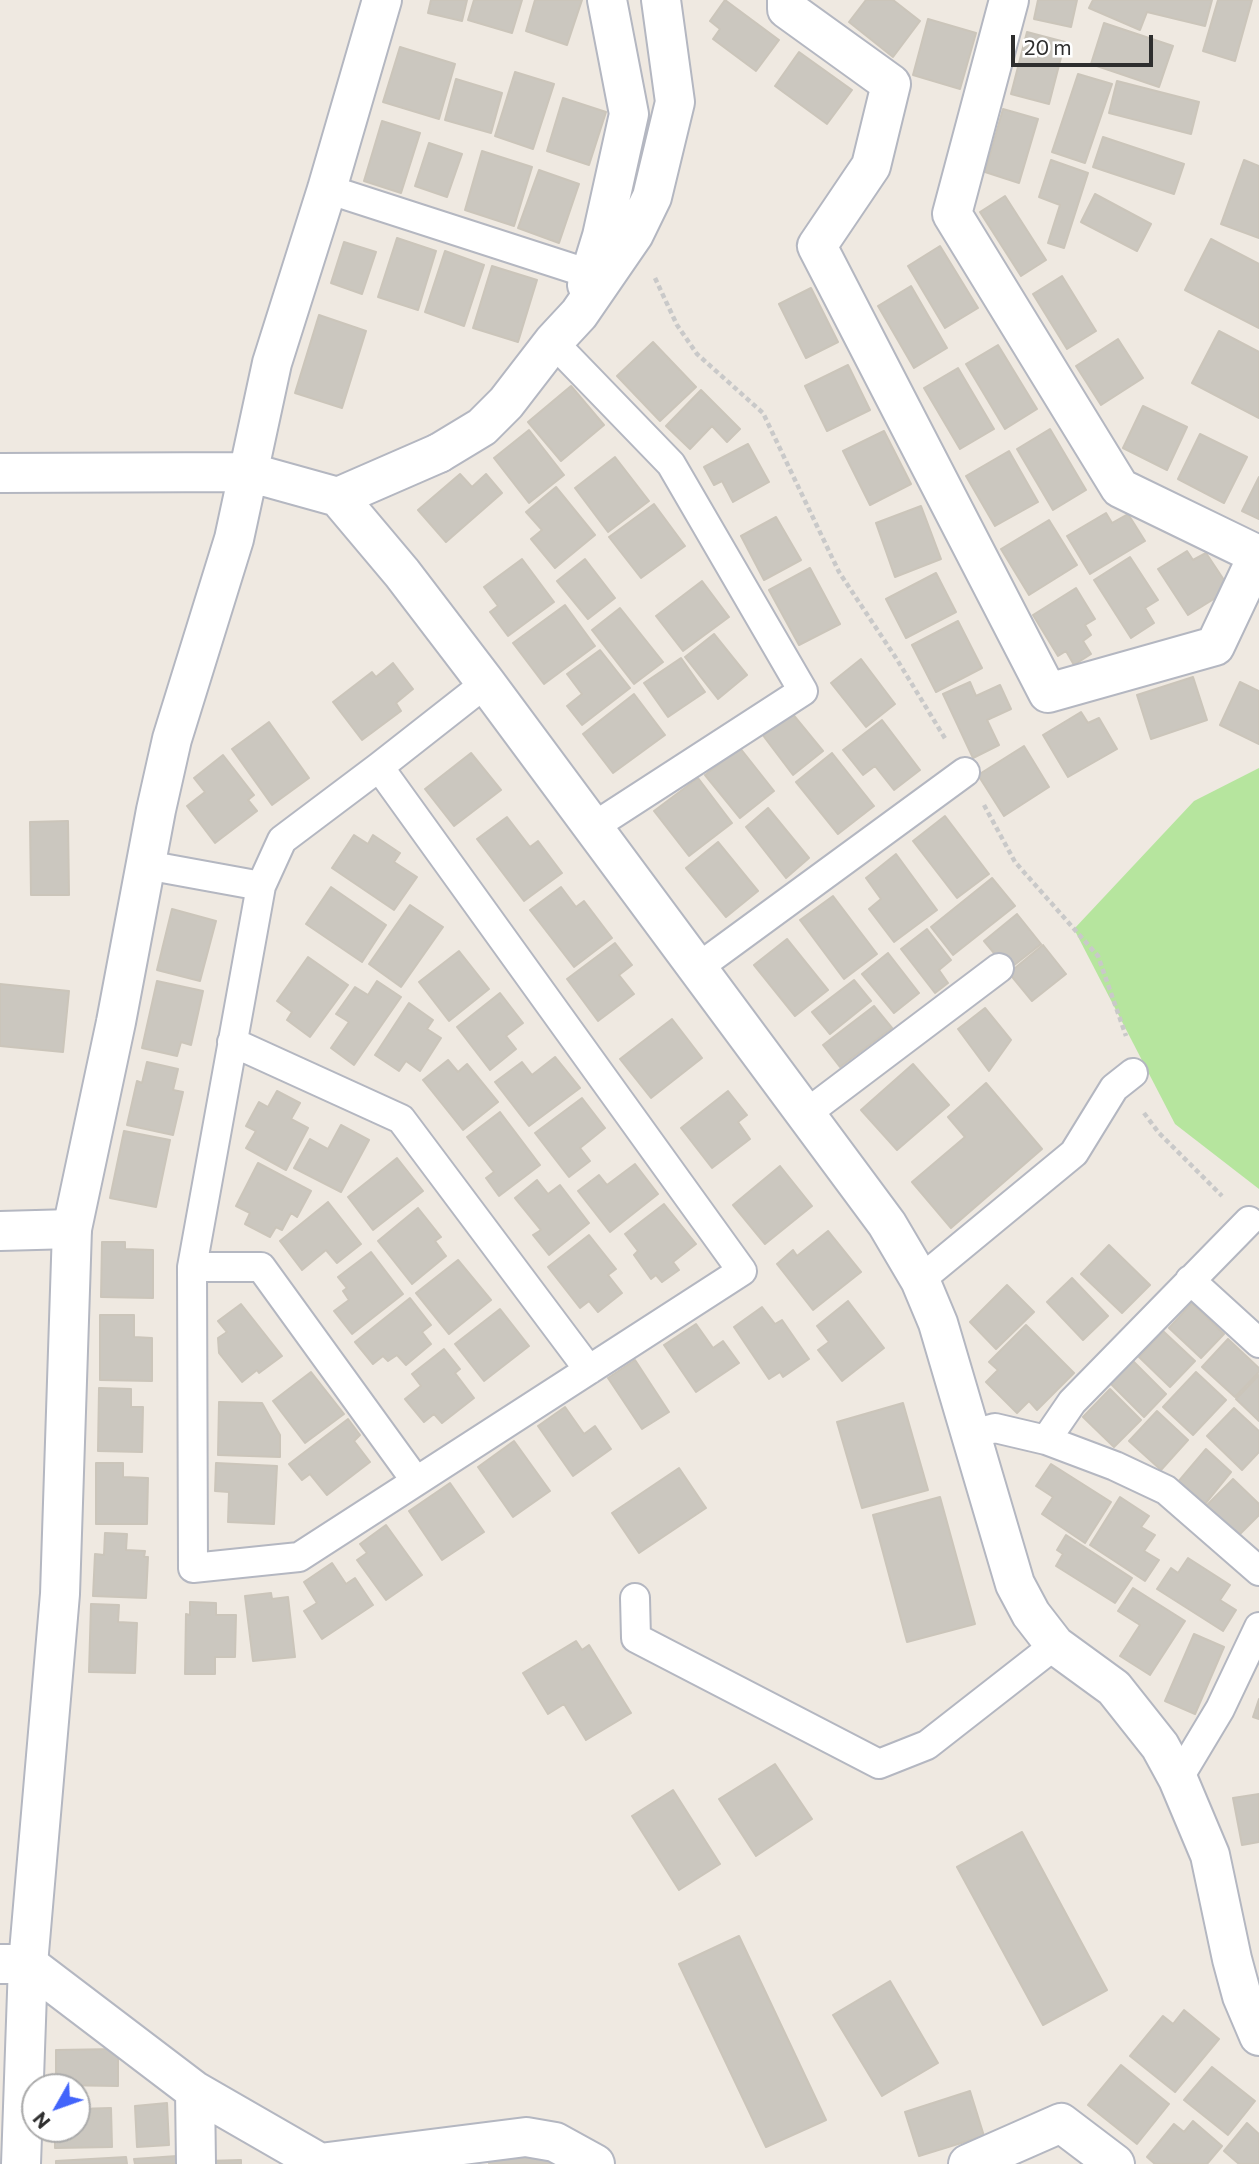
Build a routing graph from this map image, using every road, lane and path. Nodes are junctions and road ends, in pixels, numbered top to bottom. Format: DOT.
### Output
graph roads {
  1 [pos="382,0"];
  2 [pos="607,0"];
  3 [pos="661,0"];
  4 [pos="787,0"];
  5 [pos="1009,0"];
  6 [pos="327,189"];
  7 [pos="590,274"];
  8 [pos="579,314"];
  9 [pos="553,342"];
  10 [pos="248,472"];
  11 [pos="0,473"];
  12 [pos="338,497"];
  13 [pos="486,683"];
  14 [pos="379,767"];
  15 [pos="965,772"];
  16 [pos="593,827"];
  17 [pos="146,865"];
  18 [pos="261,886"];
  19 [pos="999,968"];
  20 [pos="696,970"];
  21 [pos="232,1042"];
  22 [pos="1133,1073"];
  23 [pos="807,1113"];
  24 [pos="1249,1222"];
  25 [pos="72,1228"];
  26 [pos="0,1231"];
  27 [pos="192,1267"];
  28 [pos="919,1279"];
  29 [pos="1190,1280"];
  30 [pos="1259,1343"];
  31 [pos="589,1370"];
  32 [pos="973,1434"];
  33 [pos="1046,1440"];
  34 [pos="416,1481"];
  35 [pos="1259,1571"];
  36 [pos="635,1598"];
  37 [pos="1259,1627"];
  38 [pos="1055,1645"];
  39 [pos="1178,1779"];
  40 [pos="14,1964"];
  41 [pos="1259,2036"];
  42 [pos="195,2091"];
  43 [pos="586,2162"];
  44 [pos="320,2163"];
  45 [pos="21,2164"];
  46 [pos="196,2164"];
  47 [pos="968,2164"];
  48 [pos="1115,2164"];
  1 -- 6 [label="street"];
  2 -- 7 [label="street"];
  3 -- 8 [label="street"];
  4 -- 5 [label="street"];
  6 -- 7 [label="lane"];
  6 -- 10 [label="street"];
  7 -- 8 [label="street"];
  8 -- 9 [label="street"];
  9 -- 12 [label="street"];
  9 -- 16 [label="lane"];
  10 -- 11 [label="street"];
  10 -- 12 [label="street"];
  10 -- 17 [label="street"];
  12 -- 13 [label="street"];
  13 -- 14 [label="lane"];
  13 -- 16 [label="street"];
  14 -- 18 [label="lane"];
  14 -- 31 [label="lane"];
  15 -- 20 [label="lane"];
  16 -- 20 [label="street"];
  17 -- 18 [label="lane"];
  17 -- 25 [label="street"];
  18 -- 21 [label="lane"];
  19 -- 23 [label="lane"];
  20 -- 23 [label="street"];
  21 -- 27 [label="lane"];
  21 -- 31 [label="lane"];
  22 -- 28 [label="lane"];
  23 -- 28 [label="street"];
  24 -- 29 [label="lane"];
  25 -- 26 [label="street"];
  25 -- 40 [label="street"];
  27 -- 34 [label="lane"];
  27 -- 34 [label="lane"];
  28 -- 32 [label="street"];
  29 -- 30 [label="lane"];
  29 -- 33 [label="lane"];
  31 -- 34 [label="lane"];
  32 -- 33 [label="lane"];
  32 -- 38 [label="street"];
  33 -- 35 [label="lane"];
  36 -- 38 [label="lane"];
  37 -- 39 [label="lane"];
  38 -- 39 [label="street"];
  39 -- 41 [label="street"];
  40 -- 42 [label="street"];
  40 -- 45 [label="street"];
  42 -- 44 [label="street"];
  42 -- 46 [label="street"];
  43 -- 44 [label="street"];
  47 -- 48 [label="street"];
}
